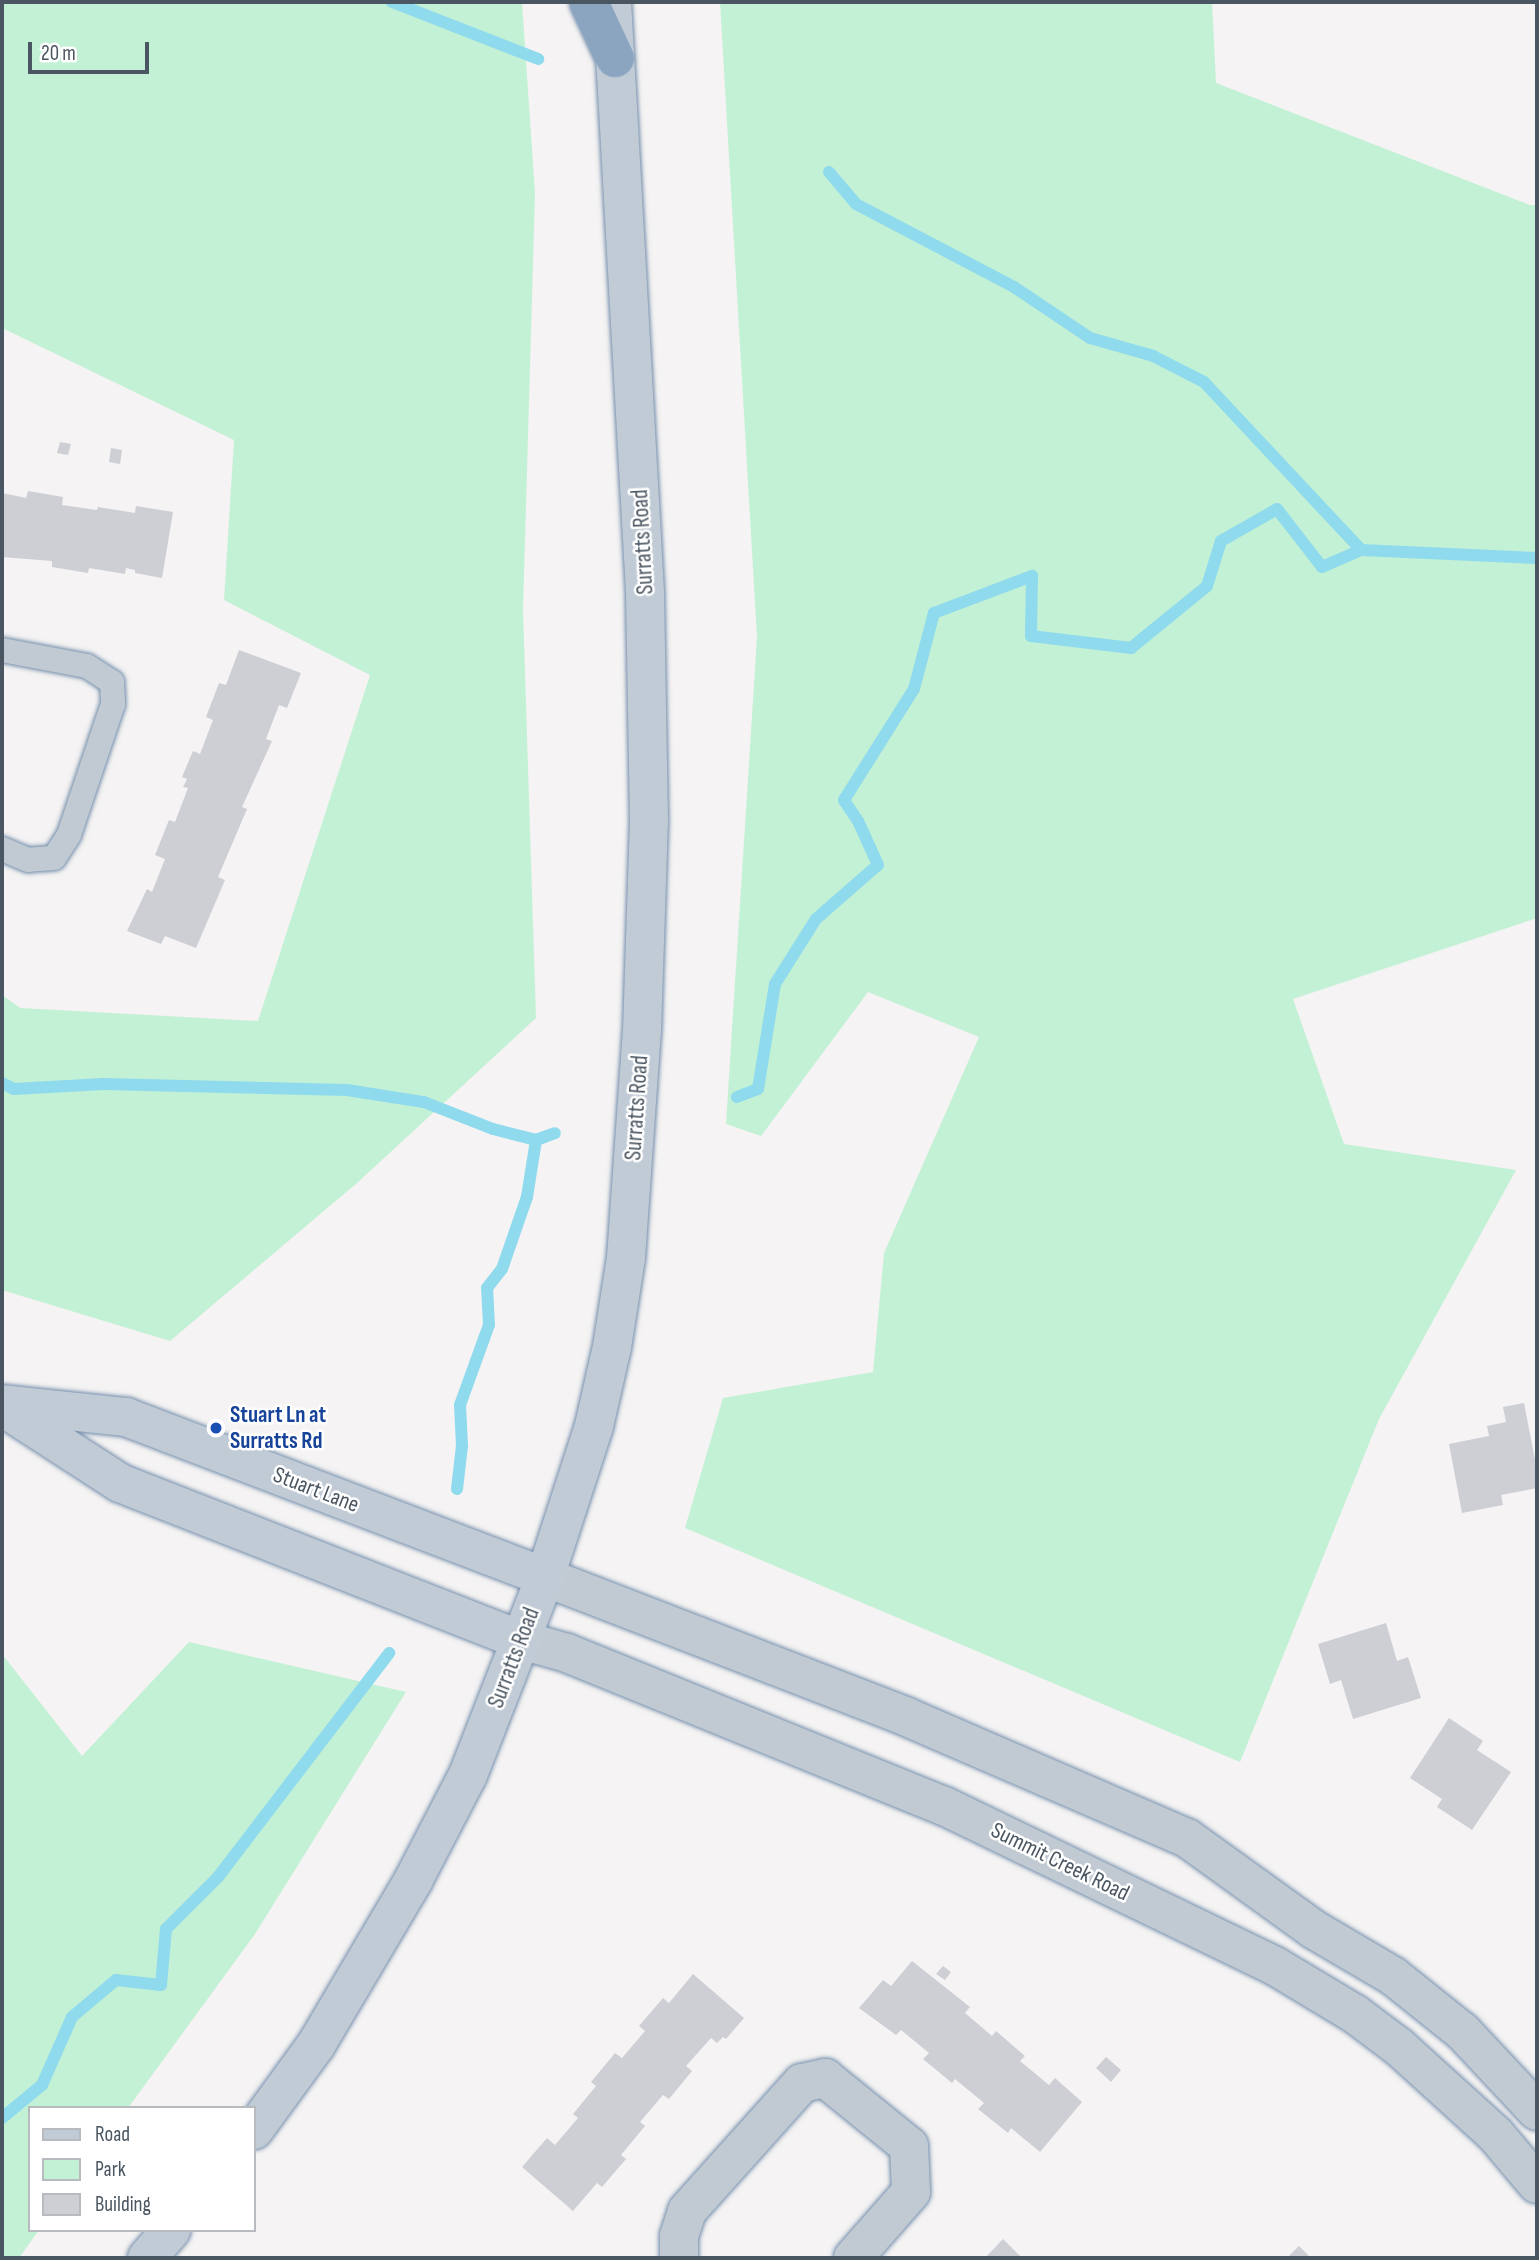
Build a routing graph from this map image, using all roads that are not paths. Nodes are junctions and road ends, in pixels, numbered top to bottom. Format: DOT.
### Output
graph roads {
  1 [pos="589,2"];
  2 [pos="612,2"];
  3 [pos="615,58"];
  4 [pos="2,650"];
  5 [pos="2,849"];
  6 [pos="2,1406"];
  7 [pos="545,1577"];
  8 [pos="521,1640"];
  9 [pos="1537,2111"];
  10 [pos="256,2127"];
  11 [pos="1537,2184"];
  12 [pos="169,2232"];
  13 [pos="147,2258"];
  14 [pos="679,2258"];
  15 [pos="852,2258"];
  1 -- 3 [label="highway"];
  2 -- 3 [label="main road, Surratts Road"];
  3 -- 7 [label="main road, Surratts Road"];
  4 -- 5 [label="lane"];
  6 -- 7 [label="main road, Stuart Lane"];
  6 -- 8 [label="main road, Stuart Lane"];
  7 -- 8 [label="main road, Surratts Road"];
  7 -- 9 [label="street"];
  8 -- 10 [label="main road, Surratts Road"];
  8 -- 11 [label="street, Summit Creek Road"];
  12 -- 13 [label="main road"];
  14 -- 15 [label="street"];
}
